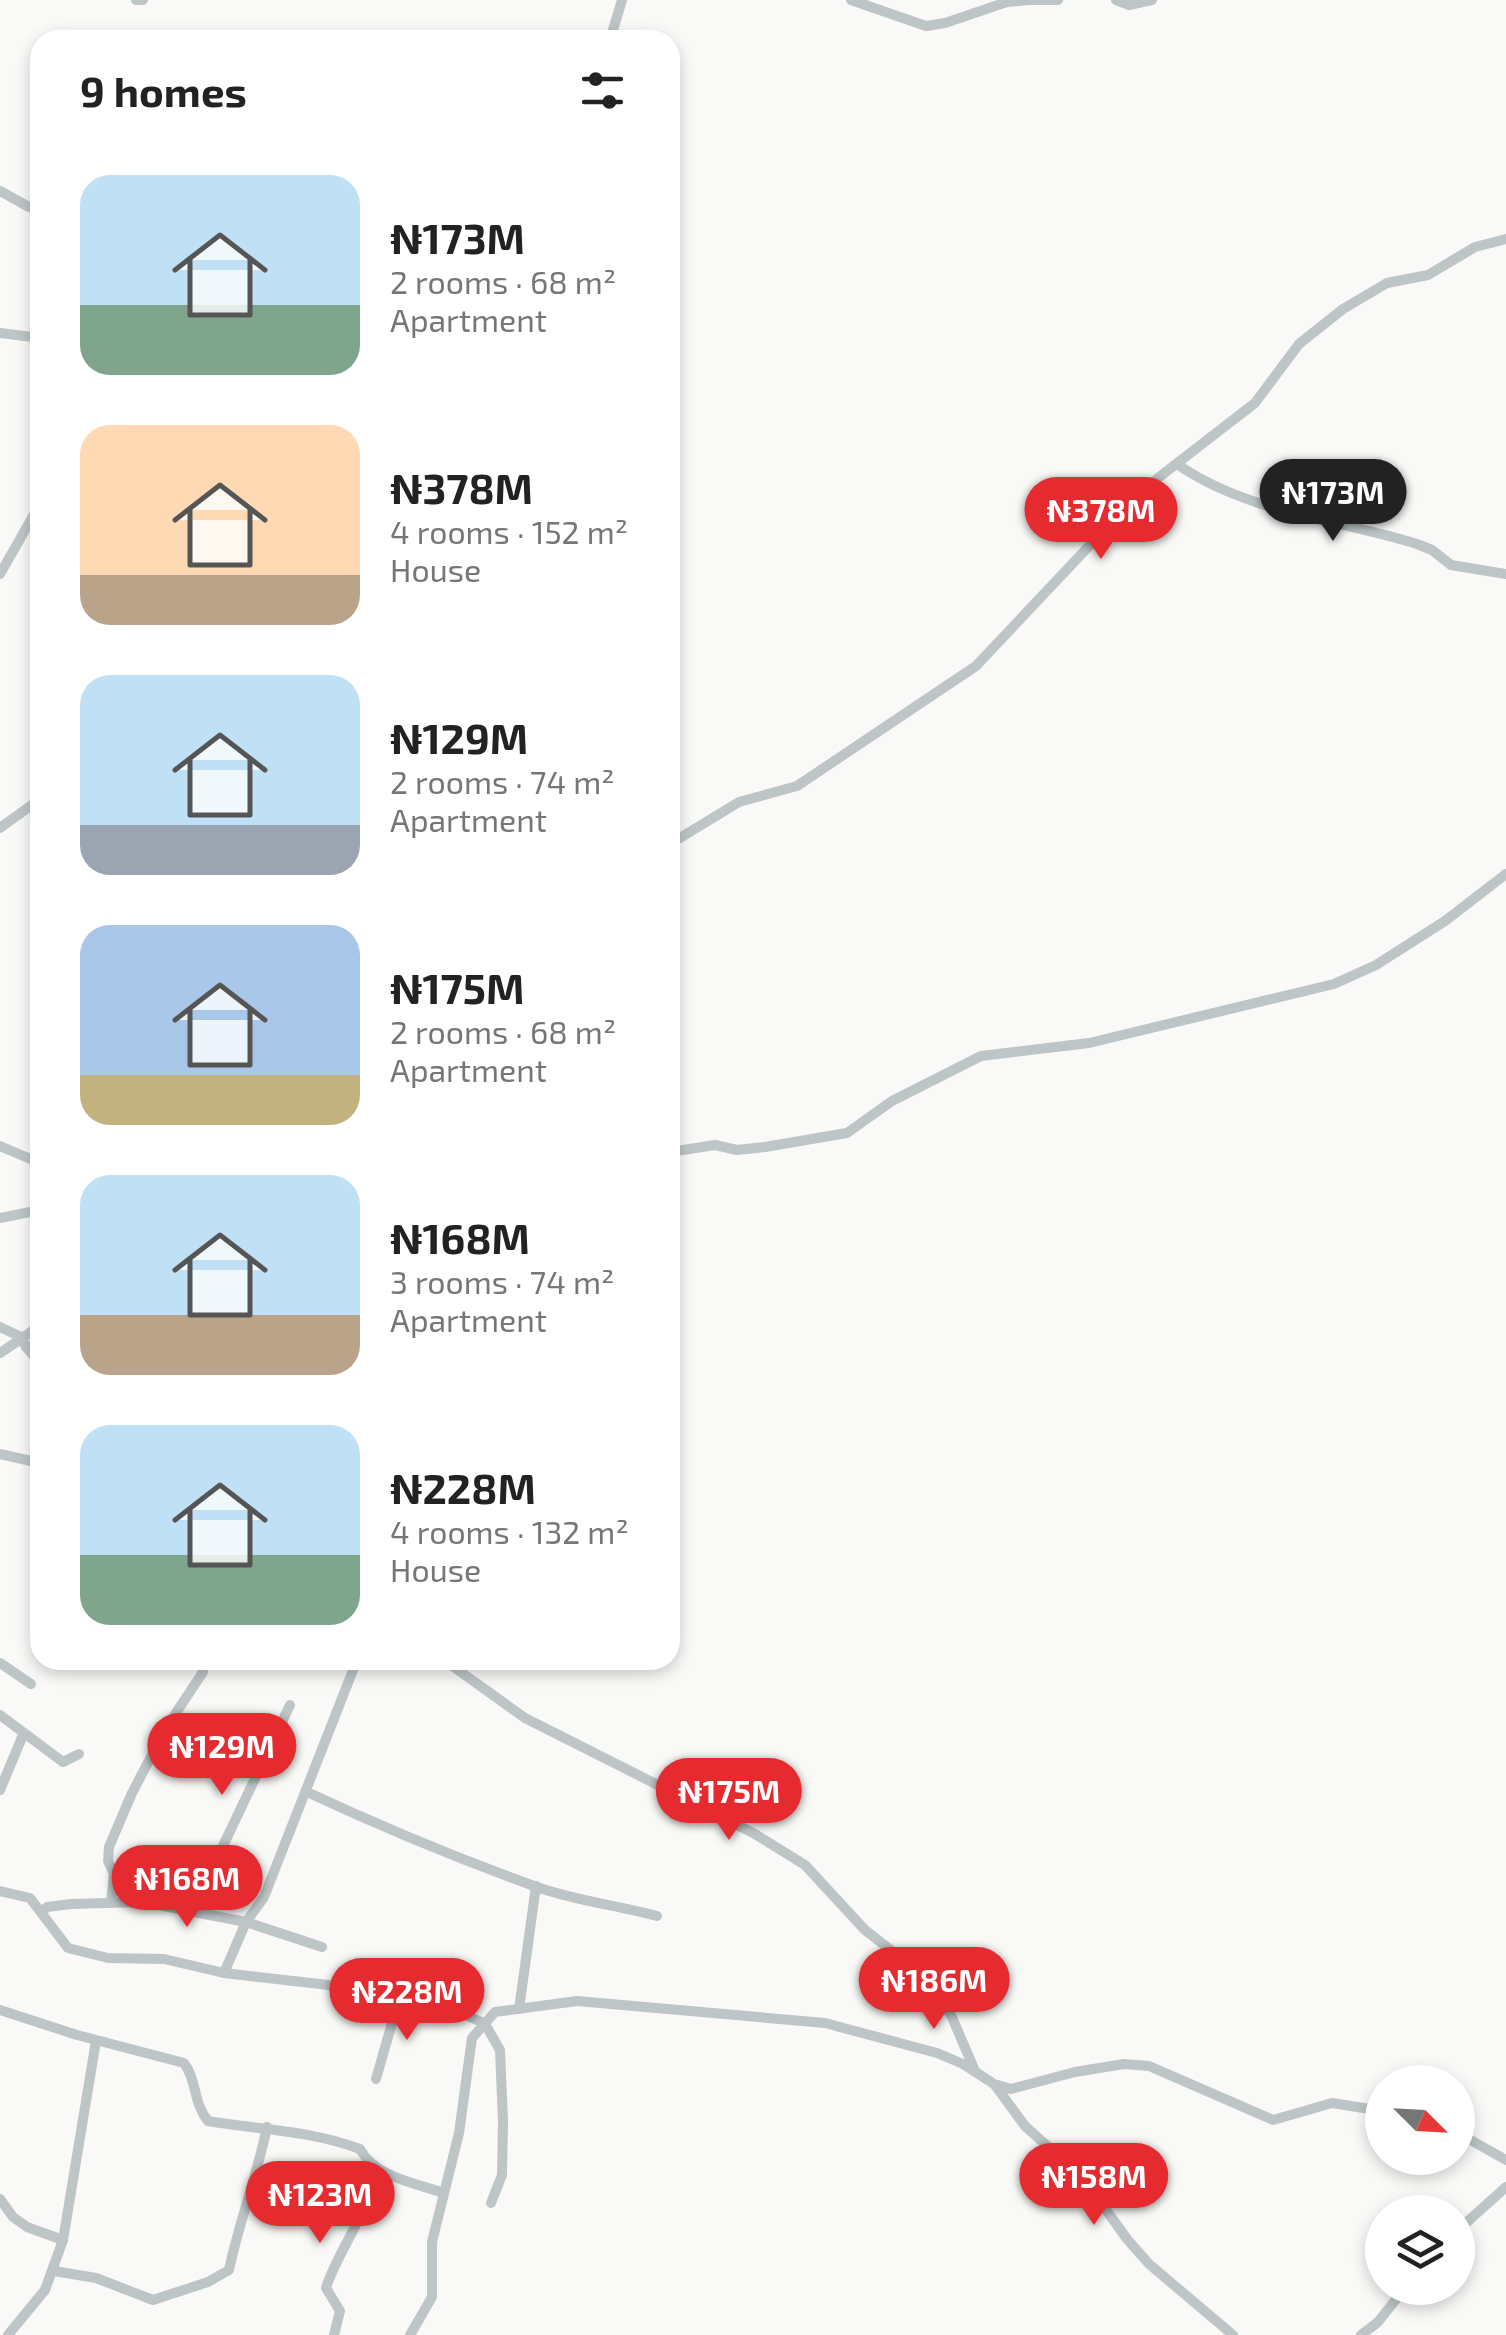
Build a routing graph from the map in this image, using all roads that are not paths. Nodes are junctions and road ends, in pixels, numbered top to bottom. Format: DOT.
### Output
graph roads {
  1 [pos="622,0"];
  2 [pos="851,0"];
  3 [pos="1029,0"];
  4 [pos="1058,0"];
  5 [pos="1116,0"];
  6 [pos="1152,0"];
  7 [pos="613,30"];
  8 [pos="0,191"];
  9 [pos="30,207"];
  10 [pos="1506,239"];
  11 [pos="0,333"];
  12 [pos="30,337"];
  13 [pos="1177,464"];
  14 [pos="30,522"];
  15 [pos="0,574"];
  16 [pos="1506,574"];
  17 [pos="30,806"];
  18 [pos="0,828"];
  19 [pos="680,838"];
  20 [pos="1506,874"];
  21 [pos="0,1146"];
  22 [pos="680,1150"];
  23 [pos="30,1159"];
  24 [pos="30,1212"];
  25 [pos="0,1218"];
  26 [pos="0,1327"];
  27 [pos="30,1336"];
  28 [pos="24,1342"];
  29 [pos="30,1343"];
  30 [pos="30,1350"];
  31 [pos="0,1353"];
  32 [pos="0,1454"];
  33 [pos="30,1461"];
  34 [pos="0,1663"];
  35 [pos="353,1670"];
  36 [pos="458,1670"];
  37 [pos="203,1672"];
  38 [pos="31,1684"];
  39 [pos="290,1705"];
  40 [pos="0,1716"];
  41 [pos="23,1735"];
  42 [pos="79,1754"];
  43 [pos="0,1790"];
  44 [pos="307,1792"];
  45 [pos="536,1886"];
  46 [pos="0,1891"];
  47 [pos="110,1903"];
  48 [pos="192,1911"];
  49 [pos="42,1912"];
  50 [pos="658,1916"];
  51 [pos="246,1922"];
  52 [pos="322,1947"];
  53 [pos="224,1974"];
  54 [pos="400,1995"];
  55 [pos="519,2009"];
  56 [pos="0,2010"];
  57 [pos="485,2024"];
  58 [pos="96,2040"];
  59 [pos="976,2073"];
  60 [pos="376,2079"];
  61 [pos="994,2084"];
  62 [pos="1365,2108"];
  63 [pos="267,2127"];
  64 [pos="1475,2143"];
  65 [pos="1506,2160"];
  66 [pos="368,2162"];
  67 [pos="1506,2187"];
  68 [pos="444,2193"];
  69 [pos="0,2199"];
  70 [pos="491,2203"];
  71 [pos="1475,2215"];
  72 [pos="63,2240"];
  73 [pos="54,2271"];
  74 [pos="1391,2305"];
  75 [pos="8,2335"];
  76 [pos="334,2335"];
  77 [pos="410,2335"];
  78 [pos="1234,2335"];
  79 [pos="1361,2335"];
  1 -- 7 [label="street"];
  2 -- 3 [label="street"];
  3 -- 4 [label="street"];
  5 -- 6 [label="street"];
  8 -- 9 [label="street"];
  10 -- 13 [label="street"];
  11 -- 12 [label="street"];
  13 -- 16 [label="street"];
  13 -- 19 [label="street"];
  14 -- 15 [label="street"];
  17 -- 18 [label="street"];
  20 -- 22 [label="street"];
  21 -- 23 [label="street"];
  24 -- 25 [label="street"];
  26 -- 28 [label="street"];
  27 -- 28 [label="street"];
  28 -- 29 [label="street"];
  28 -- 30 [label="street"];
  28 -- 31 [label="street"];
  32 -- 33 [label="street"];
  34 -- 38 [label="street"];
  35 -- 44 [label="street"];
  36 -- 59 [label="street"];
  37 -- 47 [label="street"];
  39 -- 48 [label="street"];
  40 -- 41 [label="street"];
  41 -- 42 [label="street"];
  41 -- 43 [label="street"];
  44 -- 45 [label="street"];
  44 -- 51 [label="street"];
  45 -- 50 [label="street"];
  45 -- 55 [label="street"];
  46 -- 49 [label="street"];
  47 -- 48 [label="street"];
  47 -- 49 [label="street"];
  48 -- 51 [label="street"];
  49 -- 53 [label="street"];
  51 -- 52 [label="street"];
  51 -- 53 [label="street"];
  53 -- 54 [label="street"];
  54 -- 57 [label="street"];
  54 -- 60 [label="street"];
  55 -- 57 [label="street"];
  55 -- 59 [label="street"];
  56 -- 58 [label="street"];
  57 -- 68 [label="street"];
  57 -- 70 [label="street"];
  58 -- 63 [label="street"];
  58 -- 72 [label="street"];
  59 -- 61 [label="street"];
  61 -- 62 [label="street"];
  61 -- 78 [label="street"];
  63 -- 66 [label="street"];
  63 -- 73 [label="street"];
  64 -- 65 [label="street"];
  66 -- 68 [label="street"];
  66 -- 76 [label="street"];
  67 -- 71 [label="street"];
  68 -- 77 [label="street"];
  69 -- 72 [label="street"];
  72 -- 73 [label="street"];
  73 -- 75 [label="street"];
  74 -- 79 [label="street"];
}
